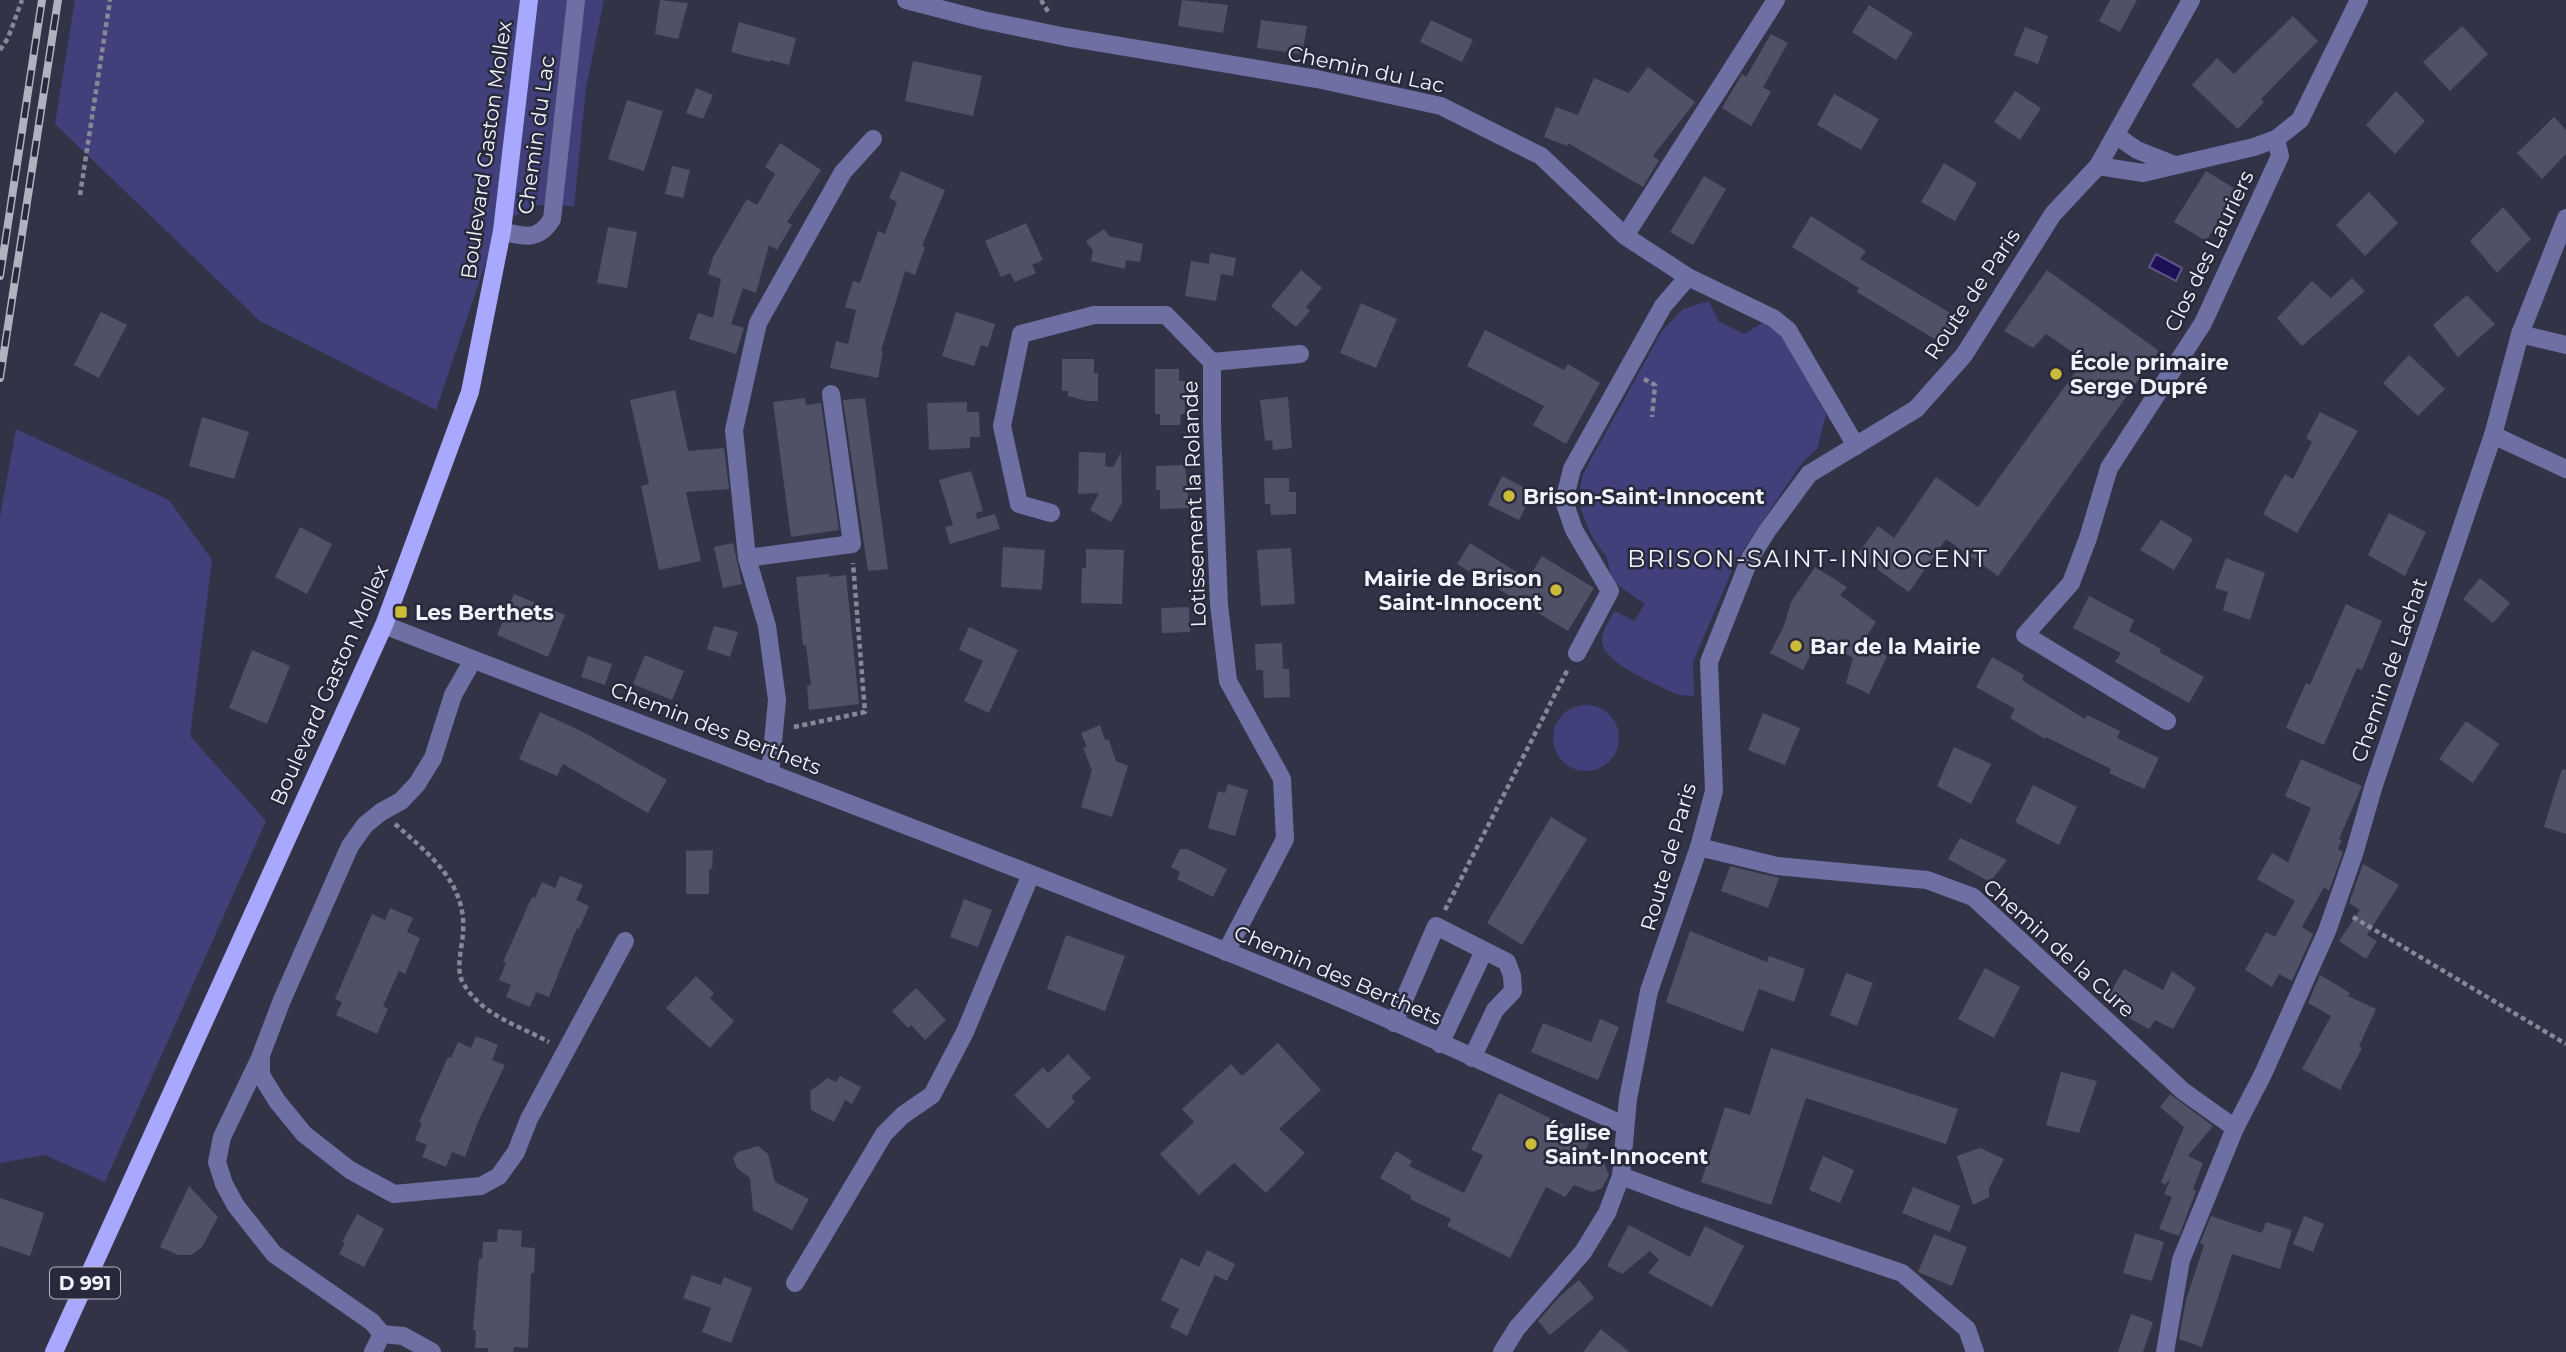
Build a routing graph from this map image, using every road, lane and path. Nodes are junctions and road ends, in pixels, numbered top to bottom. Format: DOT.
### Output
graph roads {
  1 [pos="22,0"];
  2 [pos="110,0"];
  3 [pos="529,0"];
  4 [pos="576,0"];
  5 [pos="906,0"];
  6 [pos="1776,0"];
  7 [pos="2191,0"];
  8 [pos="2359,0"];
  9 [pos="0,50"];
  10 [pos="2117,136"];
  11 [pos="873,139"];
  12 [pos="2276,139"];
  13 [pos="2175,165"];
  14 [pos="2098,166"];
  15 [pos="80,195"];
  16 [pos="2566,218"];
  17 [pos="502,231"];
  18 [pos="1625,236"];
  19 [pos="1688,277"];
  20 [pos="2519,334"];
  21 [pos="2566,345"];
  22 [pos="1300,354"];
  23 [pos="1212,362"];
  24 [pos="1627,370"];
  25 [pos="831,394"];
  26 [pos="1652,417"];
  27 [pos="2493,435"];
  28 [pos="1856,446"];
  29 [pos="2566,469"];
  30 [pos="1051,513"];
  31 [pos="852,544"];
  32 [pos="747,558"];
  33 [pos="384,625"];
  34 [pos="1577,653"];
  35 [pos="473,660"];
  36 [pos="2167,721"];
  37 [pos="775,730"];
  38 [pos="770,774"];
  39 [pos="381,812"];
  40 [pos="1699,847"];
  41 [pos="1031,874"];
  42 [pos="2335,905"];
  43 [pos="1436,926"];
  44 [pos="625,941"];
  45 [pos="1484,951"];
  46 [pos="1226,952"];
  47 [pos="1394,1023"];
  48 [pos="1440,1044"];
  49 [pos="2566,1044"];
  50 [pos="565,1051"];
  51 [pos="261,1055"];
  52 [pos="1472,1058"];
  53 [pos="1624,1125"];
  54 [pos="2235,1128"];
  55 [pos="1621,1176"];
  56 [pos="794,1283"];
  57 [pos="382,1334"];
  58 [pos="54,1352"];
  59 [pos="373,1352"];
  60 [pos="432,1352"];
  61 [pos="1502,1352"];
  62 [pos="1975,1352"];
  63 [pos="2165,1352"];
  1 -- 9 [label="path"];
  2 -- 15 [label="path"];
  3 -- 17 [label="main road, Boulevard Gaston Mollex / D 991"];
  4 -- 17 [label="street, Chemin du Lac"];
  5 -- 18 [label="street, Chemin du Lac"];
  6 -- 18 [label="street"];
  7 -- 10 [label="street, Route de Paris"];
  8 -- 12 [label="street"];
  10 -- 13 [label="street"];
  10 -- 14 [label="street, Route de Paris"];
  11 -- 32 [label="street"];
  12 -- 13 [label="street"];
  12 -- 36 [label="street, Clos des Lauriers"];
  13 -- 14 [label="street"];
  14 -- 28 [label="street, Route de Paris"];
  16 -- 20 [label="street, Chemin de Lachat"];
  17 -- 33 [label="main road, Boulevard Gaston Mollex / D 991"];
  18 -- 19 [label="street, Chemin du Lac"];
  19 -- 24 [label="street"];
  19 -- 28 [label="street, Chemin du Lac"];
  20 -- 21 [label="street"];
  20 -- 27 [label="street, Chemin de Lachat"];
  22 -- 23 [label="street"];
  23 -- 30 [label="street, Lotissement la Rolande"];
  23 -- 46 [label="street, Lotissement la Rolande"];
  24 -- 26 [label="path"];
  24 -- 34 [label="street"];
  25 -- 31 [label="street"];
  27 -- 29 [label="street"];
  27 -- 42 [label="street, Chemin de Lachat"];
  28 -- 40 [label="street, Route de Paris"];
  31 -- 32 [label="street"];
  31 -- 37 [label="path"];
  32 -- 37 [label="street"];
  33 -- 35 [label="street, Chemin des Berthets"];
  33 -- 58 [label="main road, Boulevard Gaston Mollex / D 991"];
  34 -- 43 [label="path"];
  35 -- 38 [label="street, Chemin des Berthets"];
  35 -- 39 [label="street"];
  37 -- 38 [label="street"];
  38 -- 41 [label="street, Chemin des Berthets"];
  39 -- 50 [label="path"];
  39 -- 51 [label="street"];
  40 -- 53 [label="street, Route de Paris"];
  40 -- 54 [label="street, Chemin de la Cure"];
  41 -- 46 [label="street, Chemin des Berthets"];
  41 -- 56 [label="street"];
  42 -- 49 [label="path"];
  42 -- 54 [label="street, Chemin de Lachat"];
  43 -- 45 [label="street"];
  43 -- 47 [label="street"];
  44 -- 50 [label="street"];
  45 -- 48 [label="street"];
  45 -- 52 [label="street"];
  46 -- 47 [label="street, Chemin des Berthets"];
  47 -- 48 [label="street, Chemin des Berthets"];
  48 -- 52 [label="street, Chemin des Berthets"];
  50 -- 51 [label="street"];
  51 -- 57 [label="street"];
  52 -- 53 [label="street, Chemin des Berthets"];
  53 -- 55 [label="street, Route de Paris"];
  54 -- 63 [label="street, Chemin de Lachat"];
  55 -- 61 [label="street, Route de Paris"];
  55 -- 62 [label="street"];
  57 -- 59 [label="street"];
  57 -- 60 [label="street"];
}
